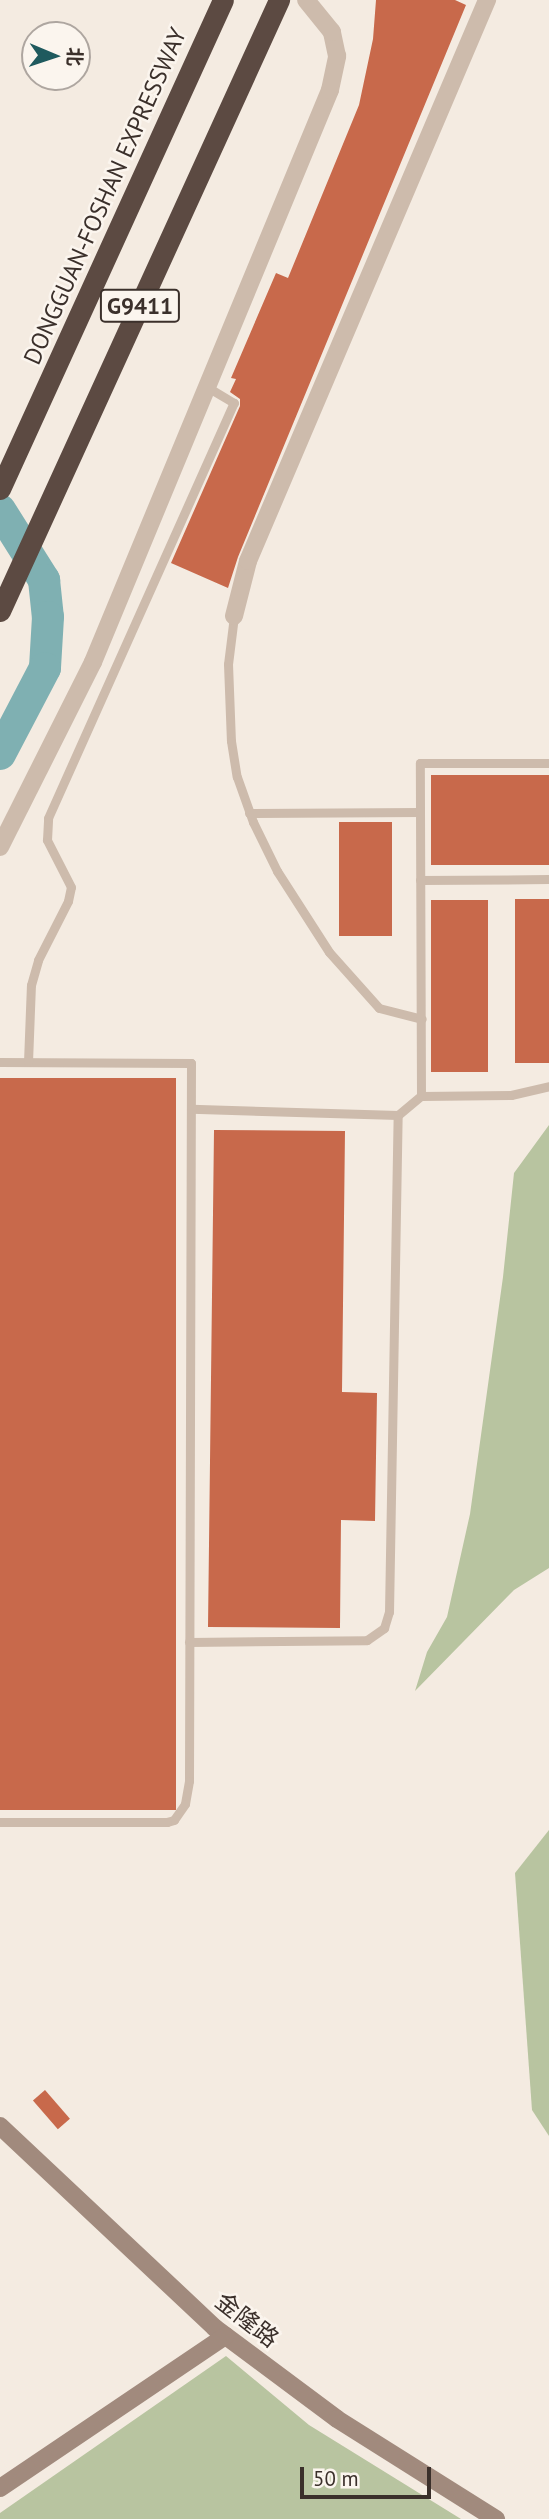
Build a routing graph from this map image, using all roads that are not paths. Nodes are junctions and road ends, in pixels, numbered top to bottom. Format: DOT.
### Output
graph roads {
  1 [pos="223,0"];
  2 [pos="279,0"];
  3 [pos="306,0"];
  4 [pos="487,0"];
  5 [pos="207,387"];
  6 [pos="0,489"];
  7 [pos="0,611"];
  8 [pos="234,615"];
  9 [pos="549,763"];
  10 [pos="420,812"];
  11 [pos="249,813"];
  12 [pos="0,847"];
  13 [pos="549,879"];
  14 [pos="420,880"];
  15 [pos="422,1019"];
  16 [pos="0,1062"];
  17 [pos="28,1062"];
  18 [pos="549,1086"];
  19 [pos="421,1096"];
  20 [pos="191,1109"];
  21 [pos="398,1115"];
  22 [pos="189,1643"];
  23 [pos="0,1822"];
  24 [pos="0,2126"];
  25 [pos="225,2336"];
  26 [pos="0,2488"];
  27 [pos="495,2518"];
  1 -- 6 [label="highway, DONGGUAN-FOSHAN EXPRESSWAY / G9411"];
  2 -- 7 [label="highway, G9411"];
  3 -- 5 [label="street"];
  4 -- 8 [label="street"];
  5 -- 12 [label="street"];
  5 -- 17 [label="lane"];
  8 -- 11 [label="lane"];
  9 -- 10 [label="lane"];
  10 -- 11 [label="lane"];
  10 -- 14 [label="lane"];
  11 -- 15 [label="lane"];
  13 -- 14 [label="lane"];
  14 -- 15 [label="lane"];
  15 -- 19 [label="lane"];
  16 -- 17 [label="lane"];
  17 -- 20 [label="lane"];
  18 -- 19 [label="lane"];
  19 -- 21 [label="lane"];
  20 -- 21 [label="lane"];
  20 -- 22 [label="lane"];
  21 -- 22 [label="lane"];
  22 -- 23 [label="lane"];
  24 -- 25 [label="main road, 金隆路"];
  25 -- 26 [label="main road"];
  25 -- 27 [label="main road, 金隆路"];
}
